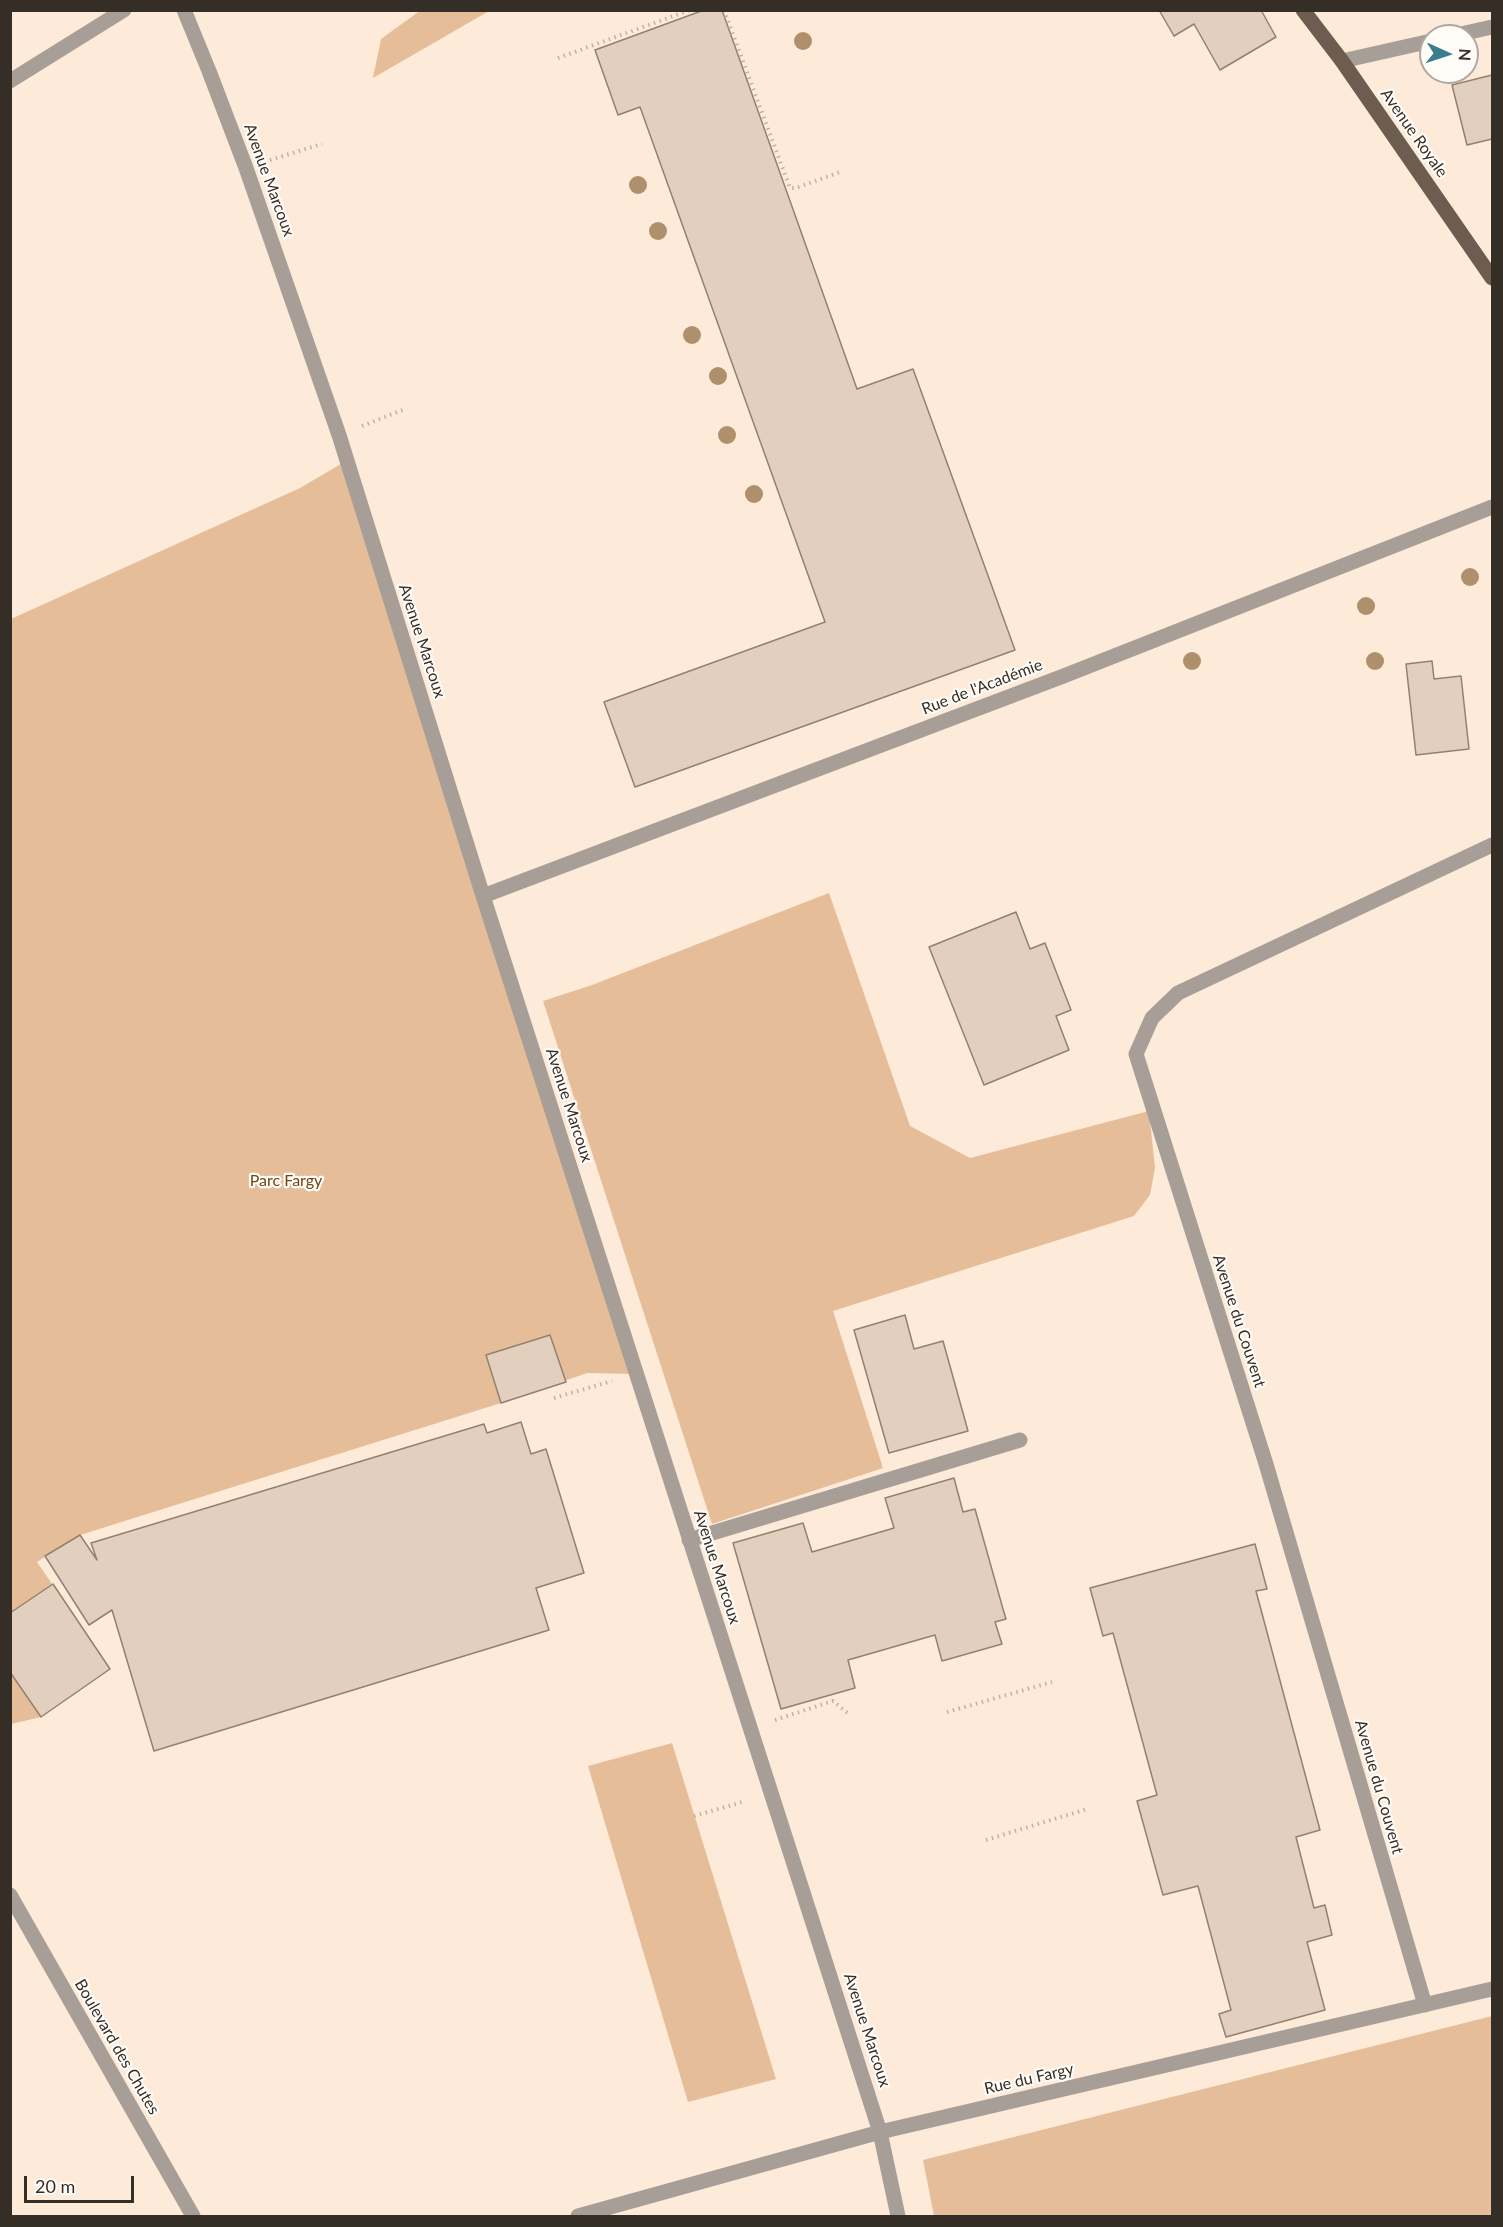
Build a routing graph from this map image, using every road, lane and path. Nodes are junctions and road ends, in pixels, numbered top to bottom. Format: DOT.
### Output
graph roads {
  1 [pos="124,10"];
  2 [pos="184,10"];
  3 [pos="690,10"];
  4 [pos="724,10"];
  5 [pos="1303,10"];
  6 [pos="1419,44"];
  7 [pos="558,58"];
  8 [pos="1342,61"];
  9 [pos="10,81"];
  10 [pos="322,144"];
  11 [pos="246,168"];
  12 [pos="843,171"];
  13 [pos="1492,278"];
  14 [pos="405,409"];
  15 [pos="339,435"];
  16 [pos="1492,507"];
  17 [pos="1492,845"];
  18 [pos="483,896"];
  19 [pos="636,1374"];
  20 [pos="554,1398"];
  21 [pos="1020,1440"];
  22 [pos="689,1540"];
  23 [pos="1052,1682"];
  24 [pos="947,1712"];
  25 [pos="850,1715"];
  26 [pos="751,1728"];
  27 [pos="773,1794"];
  28 [pos="1087,1809"];
  29 [pos="694,1816"];
  30 [pos="986,1840"];
  31 [pos="10,1895"];
  32 [pos="1492,1989"];
  33 [pos="1425,2005"];
  34 [pos="880,2132"];
  35 [pos="193,2217"];
  36 [pos="578,2217"];
  37 [pos="898,2217"];
  1 -- 9 [label="street"];
  2 -- 11 [label="street, Avenue Marcoux"];
  3 -- 7 [label="path"];
  4 -- 12 [label="path"];
  5 -- 8 [label="main road, Avenue Royale"];
  6 -- 8 [label="street"];
  8 -- 13 [label="main road, Avenue Royale"];
  10 -- 11 [label="path"];
  11 -- 15 [label="street, Avenue Marcoux"];
  14 -- 15 [label="path"];
  15 -- 18 [label="street, Avenue Marcoux"];
  16 -- 18 [label="street, Rue de l'Académie"];
  17 -- 33 [label="street, Avenue du Couvent"];
  18 -- 19 [label="street, Avenue Marcoux"];
  19 -- 20 [label="path"];
  19 -- 22 [label="street, Avenue Marcoux"];
  21 -- 22 [label="street"];
  22 -- 26 [label="street, Avenue Marcoux"];
  23 -- 24 [label="path"];
  25 -- 26 [label="path"];
  26 -- 27 [label="street, Avenue Marcoux"];
  27 -- 29 [label="path"];
  27 -- 34 [label="street, Avenue Marcoux"];
  28 -- 30 [label="path"];
  31 -- 35 [label="street, Boulevard des Chutes"];
  32 -- 33 [label="street, Rue du Fargy"];
  33 -- 34 [label="street, Rue du Fargy"];
  34 -- 36 [label="street, Rue du Fargy"];
  34 -- 37 [label="street, Avenue Marcoux"];
}
